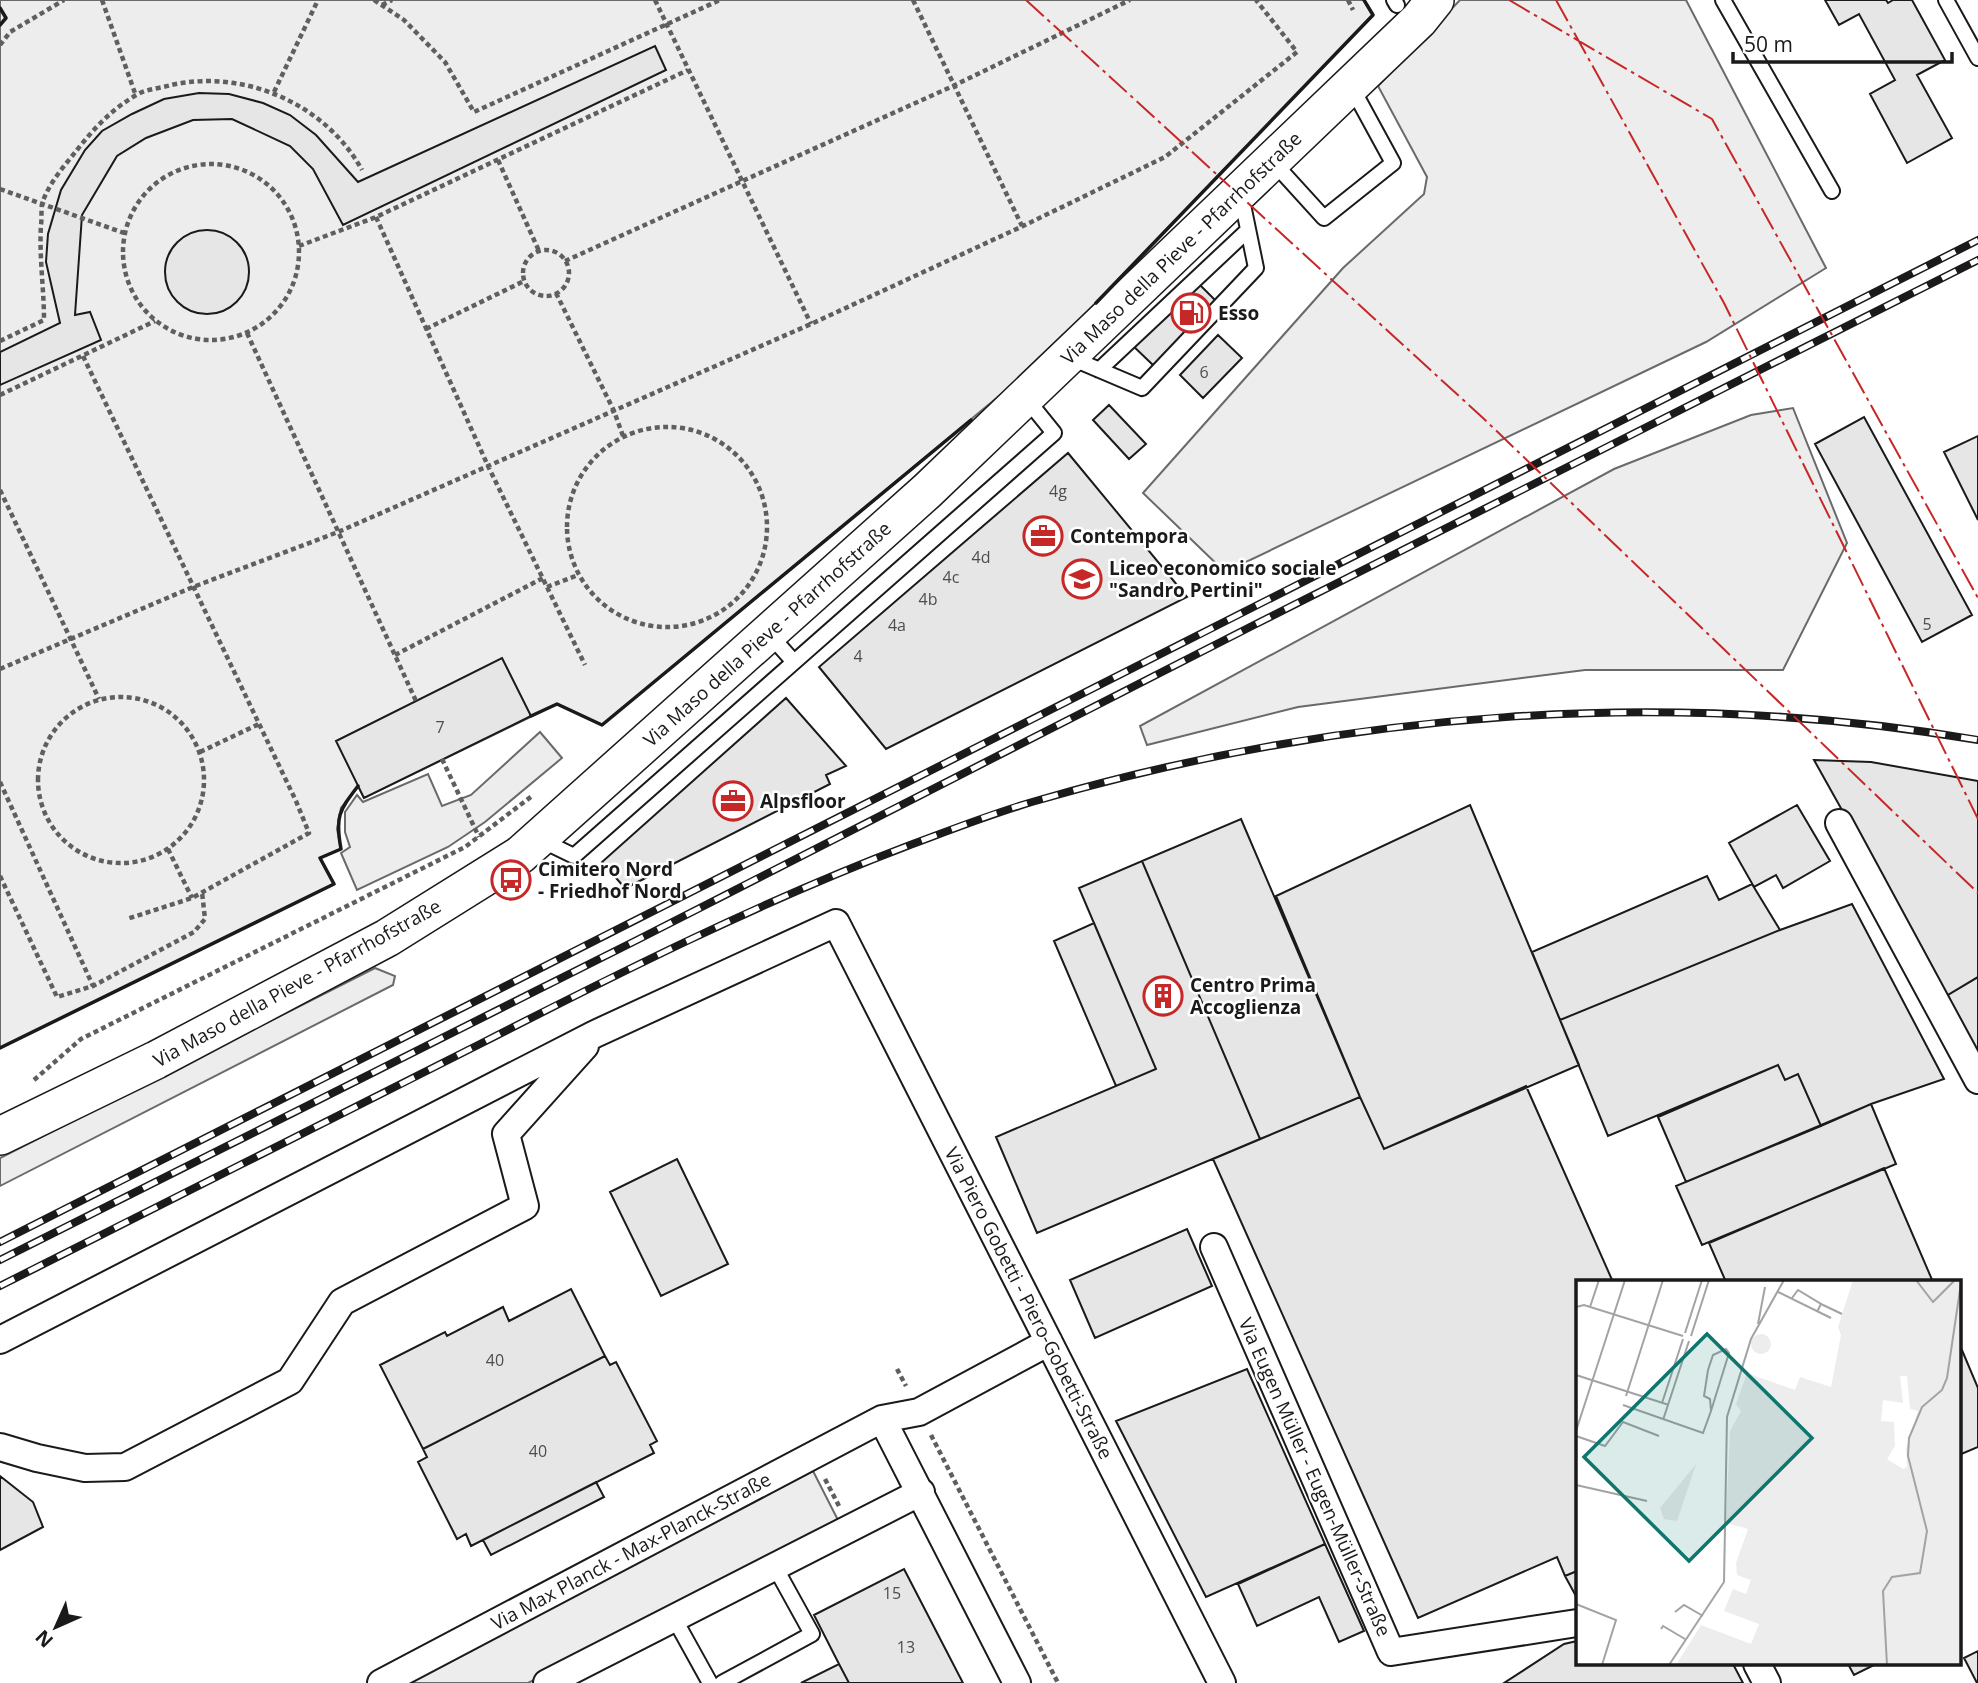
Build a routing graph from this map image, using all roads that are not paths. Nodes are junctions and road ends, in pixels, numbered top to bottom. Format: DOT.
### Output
graph roads {
  1 [pos="1436,0"];
  2 [pos="1723,0"];
  3 [pos="1947,0"];
  4 [pos="1978,58"];
  5 [pos="1350,86"];
  6 [pos="1272,160"];
  7 [pos="1240,191"];
  8 [pos="1832,191"];
  9 [pos="1248,230"];
  10 [pos="1084,363"];
  11 [pos="1025,397"];
  12 [pos="768,633"];
  13 [pos="794,662"];
  14 [pos="1839,823"];
  15 [pos="538,838"];
  16 [pos="595,1034"];
  17 [pos="1978,1080"];
  18 [pos="0,1136"];
  19 [pos="1214,1247"];
  20 [pos="0,1340"];
  21 [pos="1049,1342"];
  22 [pos="882,1419"];
  23 [pos="0,1447"];
  24 [pos="921,1492"];
  25 [pos="775,1567"];
  26 [pos="674,1618"];
  27 [pos="1576,1623"];
  28 [pos="1759,1666"];
  29 [pos="381,1683"];
  30 [pos="547,1683"];
  31 [pos="709,1683"];
  32 [pos="722,1683"];
  33 [pos="1017,1683"];
  34 [pos="1222,1683"];
  35 [pos="1767,1683"];
  1 -- 5 [label="street, Via Maso della Pieve - Pfarrhofstraße"];
  2 -- 8 [label="lane"];
  3 -- 4 [label="lane"];
  5 -- 6 [label="street, Via Maso della Pieve - Pfarrhofstraße"];
  5 -- 6 [label="lane"];
  6 -- 7 [label="street, Via Maso della Pieve - Pfarrhofstraße"];
  7 -- 9 [label="lane"];
  7 -- 10 [label="street, Via Maso della Pieve - Pfarrhofstraße"];
  9 -- 10 [label="lane"];
  9 -- 10 [label="lane"];
  10 -- 11 [label="street, Via Maso della Pieve - Pfarrhofstraße"];
  11 -- 12 [label="street, Via Maso della Pieve - Pfarrhofstraße"];
  11 -- 13 [label="lane"];
  12 -- 13 [label="lane"];
  12 -- 15 [label="street, Via Maso della Pieve - Pfarrhofstraße"];
  13 -- 15 [label="lane"];
  14 -- 17 [label="street"];
  15 -- 18 [label="street, Via Maso della Pieve - Pfarrhofstraße"];
  16 -- 20 [label="street"];
  16 -- 21 [label="street, Via Piero Gobetti - Piero-Gobetti-Straße"];
  16 -- 23 [label="street"];
  19 -- 27 [label="street, Via Eugen Müller - Eugen-Müller-Straße"];
  21 -- 22 [label="street, Via Max Planck - Max-Planck-Straße"];
  21 -- 34 [label="street, Via Piero Gobetti - Piero-Gobetti-Straße"];
  22 -- 24 [label="street"];
  22 -- 29 [label="street, Via Max Planck - Max-Planck-Straße"];
  24 -- 25 [label="street"];
  24 -- 33 [label="street"];
  25 -- 26 [label="street"];
  25 -- 32 [label="lane"];
  26 -- 30 [label="street"];
  26 -- 31 [label="lane"];
  28 -- 35 [label="street"];
}
